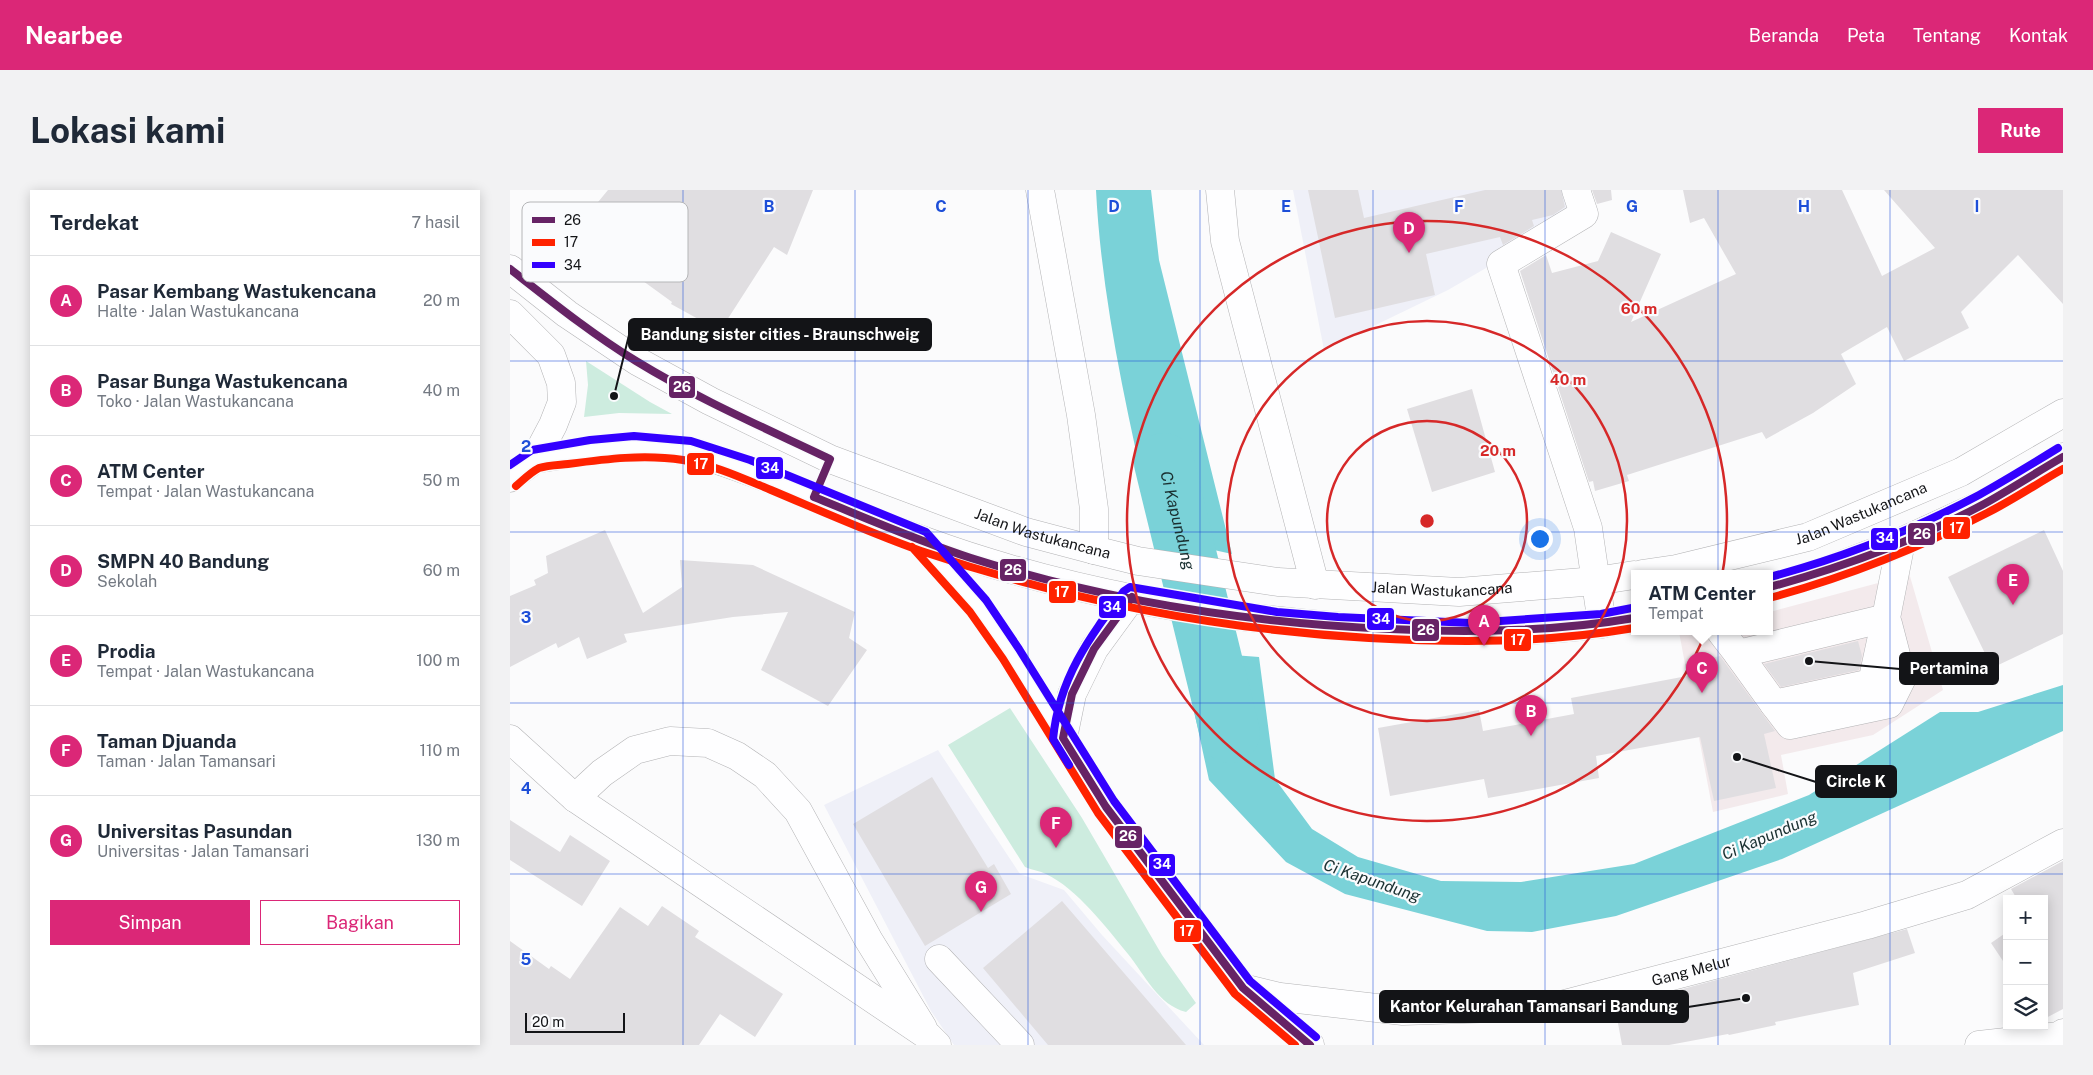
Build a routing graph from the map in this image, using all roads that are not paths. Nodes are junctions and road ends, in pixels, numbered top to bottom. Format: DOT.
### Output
graph roads {
  1 [pos="1040,190"];
  2 [pos="1220,190"];
  3 [pos="1576,190"];
  4 [pos="510,269"];
  5 [pos="522,278"];
  6 [pos="526,282"];
  7 [pos="510,314"];
  8 [pos="2063,413"];
  9 [pos="2063,457"];
  10 [pos="535,459"];
  11 [pos="830,459"];
  12 [pos="510,478"];
  13 [pos="814,497"];
  14 [pos="921,540"];
  15 [pos="1901,542"];
  16 [pos="1094,550"];
  17 [pos="1764,562"];
  18 [pos="1669,570"];
  19 [pos="1631,575"];
  20 [pos="1596,581"];
  21 [pos="1315,585"];
  22 [pos="1773,585"];
  23 [pos="1138,599"];
  24 [pos="1886,618"];
  25 [pos="1631,619"];
  26 [pos="1602,624"];
  27 [pos="1723,635"];
  28 [pos="1738,654"];
  29 [pos="1063,738"];
  30 [pos="510,739"];
  31 [pos="575,798"];
  32 [pos="2063,843"];
  33 [pos="939,959"];
  34 [pos="1243,988"];
  35 [pos="2063,1033"];
  36 [pos="932,1040"];
  37 [pos="1020,1045"];
  38 [pos="1310,1045"];
  39 [pos="1979,1045"];
  1 -- 16 [label="main road"];
  2 -- 21 [label="main road"];
  3 -- 20 [label="main road"];
  4 -- 5 [label="main road, Jalan Wastukancana"];
  6 -- 11 [label="main road, Jalan Wastukancana"];
  7 -- 10 [label="main road"];
  8 -- 17 [label="main road, Jalan Wastukancana"];
  9 -- 15 [label="main road"];
  10 -- 12 [label="main road"];
  10 -- 13 [label="main road"];
  11 -- 13 [label="main road"];
  11 -- 16 [label="main road, Jalan Wastukancana"];
  13 -- 14 [label="main road"];
  14 -- 23 [label="main road"];
  14 -- 29 [label="main road"];
  15 -- 22 [label="main road"];
  15 -- 24 [label="main road"];
  16 -- 21 [label="main road, Jalan Wastukancana"];
  17 -- 18 [label="main road, Jalan Wastukancana"];
  19 -- 20 [label="main road, Jalan Wastukancana"];
  20 -- 21 [label="main road, Jalan Wastukancana"];
  20 -- 26 [label="main road"];
  23 -- 26 [label="main road"];
  23 -- 29 [label="main road"];
  24 -- 28 [label="main road"];
  24 -- 28 [label="main road"];
  25 -- 26 [label="main road"];
  27 -- 28 [label="main road"];
  29 -- 34 [label="main road"];
  30 -- 31 [label="main road"];
  31 -- 36 [label="main road"];
  31 -- 36 [label="main road"];
  32 -- 34 [label="main road, Gang Melur"];
  33 -- 37 [label="main road"];
  34 -- 38 [label="main road"];
  35 -- 39 [label="main road"];
}
